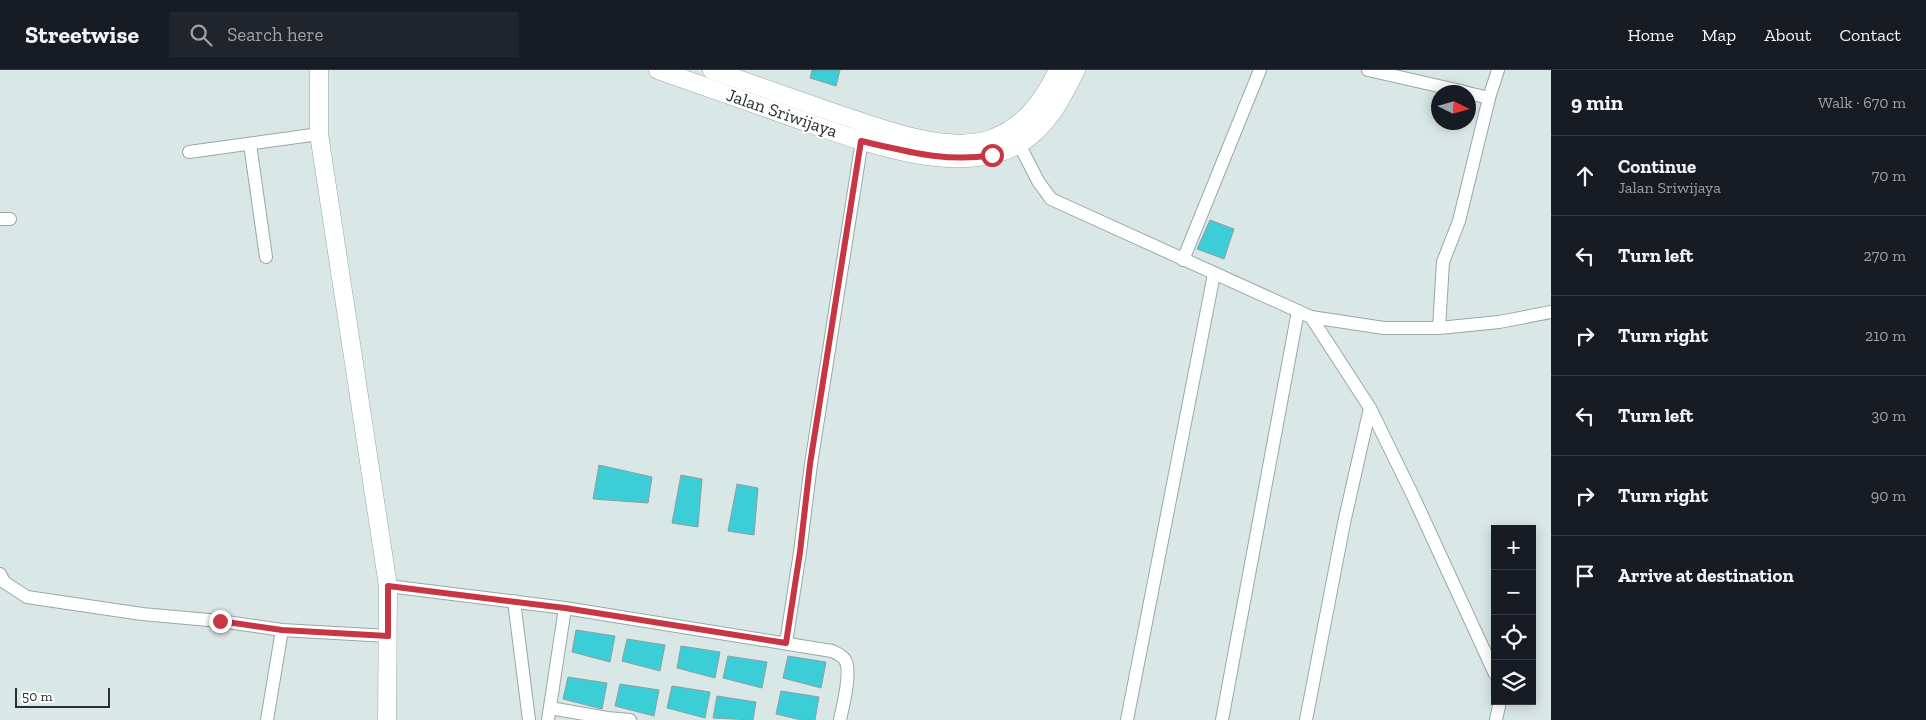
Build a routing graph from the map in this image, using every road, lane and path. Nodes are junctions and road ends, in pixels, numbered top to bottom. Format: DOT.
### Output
graph roads {
  1 [pos="319,70"];
  2 [pos="712,70"];
  3 [pos="1058,70"];
  4 [pos="1076,70"];
  5 [pos="1260,70"];
  6 [pos="1368,70"];
  7 [pos="1498,70"];
  8 [pos="666,71"];
  9 [pos="1433,85"];
  10 [pos="1476,95"];
  11 [pos="1490,98"];
  12 [pos="865,123"];
  13 [pos="319,134"];
  14 [pos="861,141"];
  15 [pos="250,144"];
  16 [pos="1019,144"];
  17 [pos="189,152"];
  18 [pos="266,257"];
  19 [pos="1183,260"];
  20 [pos="1214,274"];
  21 [pos="1298,311"];
  22 [pos="1551,312"];
  23 [pos="1311,317"];
  24 [pos="1439,328"];
  25 [pos="1370,408"];
  26 [pos="0,574"];
  27 [pos="388,586"];
  28 [pos="514,601"];
  29 [pos="565,608"];
  30 [pos="282,630"];
  31 [pos="388,636"];
  32 [pos="786,643"];
  33 [pos="1491,665"];
  34 [pos="1499,705"];
  35 [pos="549,714"];
  36 [pos="267,720"];
  37 [pos="387,720"];
  38 [pos="529,720"];
  39 [pos="630,720"];
  40 [pos="840,720"];
  41 [pos="1127,720"];
  42 [pos="1222,720"];
  43 [pos="1306,720"];
  44 [pos="1496,720"];
  1 -- 13 [label="main road"];
  2 -- 12 [label="main road, Jalan Sriwijaya"];
  3 -- 12 [label="main road, Jalan Sriwijaya"];
  4 -- 16 [label="main road, Jalan Sriwijaya"];
  5 -- 19 [label="street"];
  6 -- 9 [label="street"];
  7 -- 11 [label="street"];
  8 -- 14 [label="main road, Jalan Sriwijaya"];
  10 -- 11 [label="street"];
  11 -- 24 [label="street"];
  12 -- 14 [label="street"];
  13 -- 15 [label="street"];
  13 -- 27 [label="main road"];
  14 -- 16 [label="main road, Jalan Sriwijaya"];
  14 -- 32 [label="street"];
  15 -- 17 [label="street"];
  15 -- 18 [label="street"];
  16 -- 19 [label="street"];
  19 -- 20 [label="street"];
  20 -- 21 [label="street"];
  20 -- 41 [label="street"];
  21 -- 23 [label="street"];
  21 -- 42 [label="street"];
  22 -- 24 [label="street"];
  23 -- 24 [label="street"];
  23 -- 25 [label="street"];
  25 -- 33 [label="street"];
  25 -- 43 [label="street"];
  26 -- 30 [label="street"];
  27 -- 28 [label="street"];
  27 -- 31 [label="main road"];
  28 -- 29 [label="street"];
  28 -- 38 [label="street"];
  29 -- 32 [label="street"];
  29 -- 35 [label="street"];
  30 -- 31 [label="street"];
  30 -- 36 [label="street"];
  31 -- 37 [label="main road"];
  32 -- 40 [label="street"];
  34 -- 44 [label="street"];
  35 -- 39 [label="street"];
}
